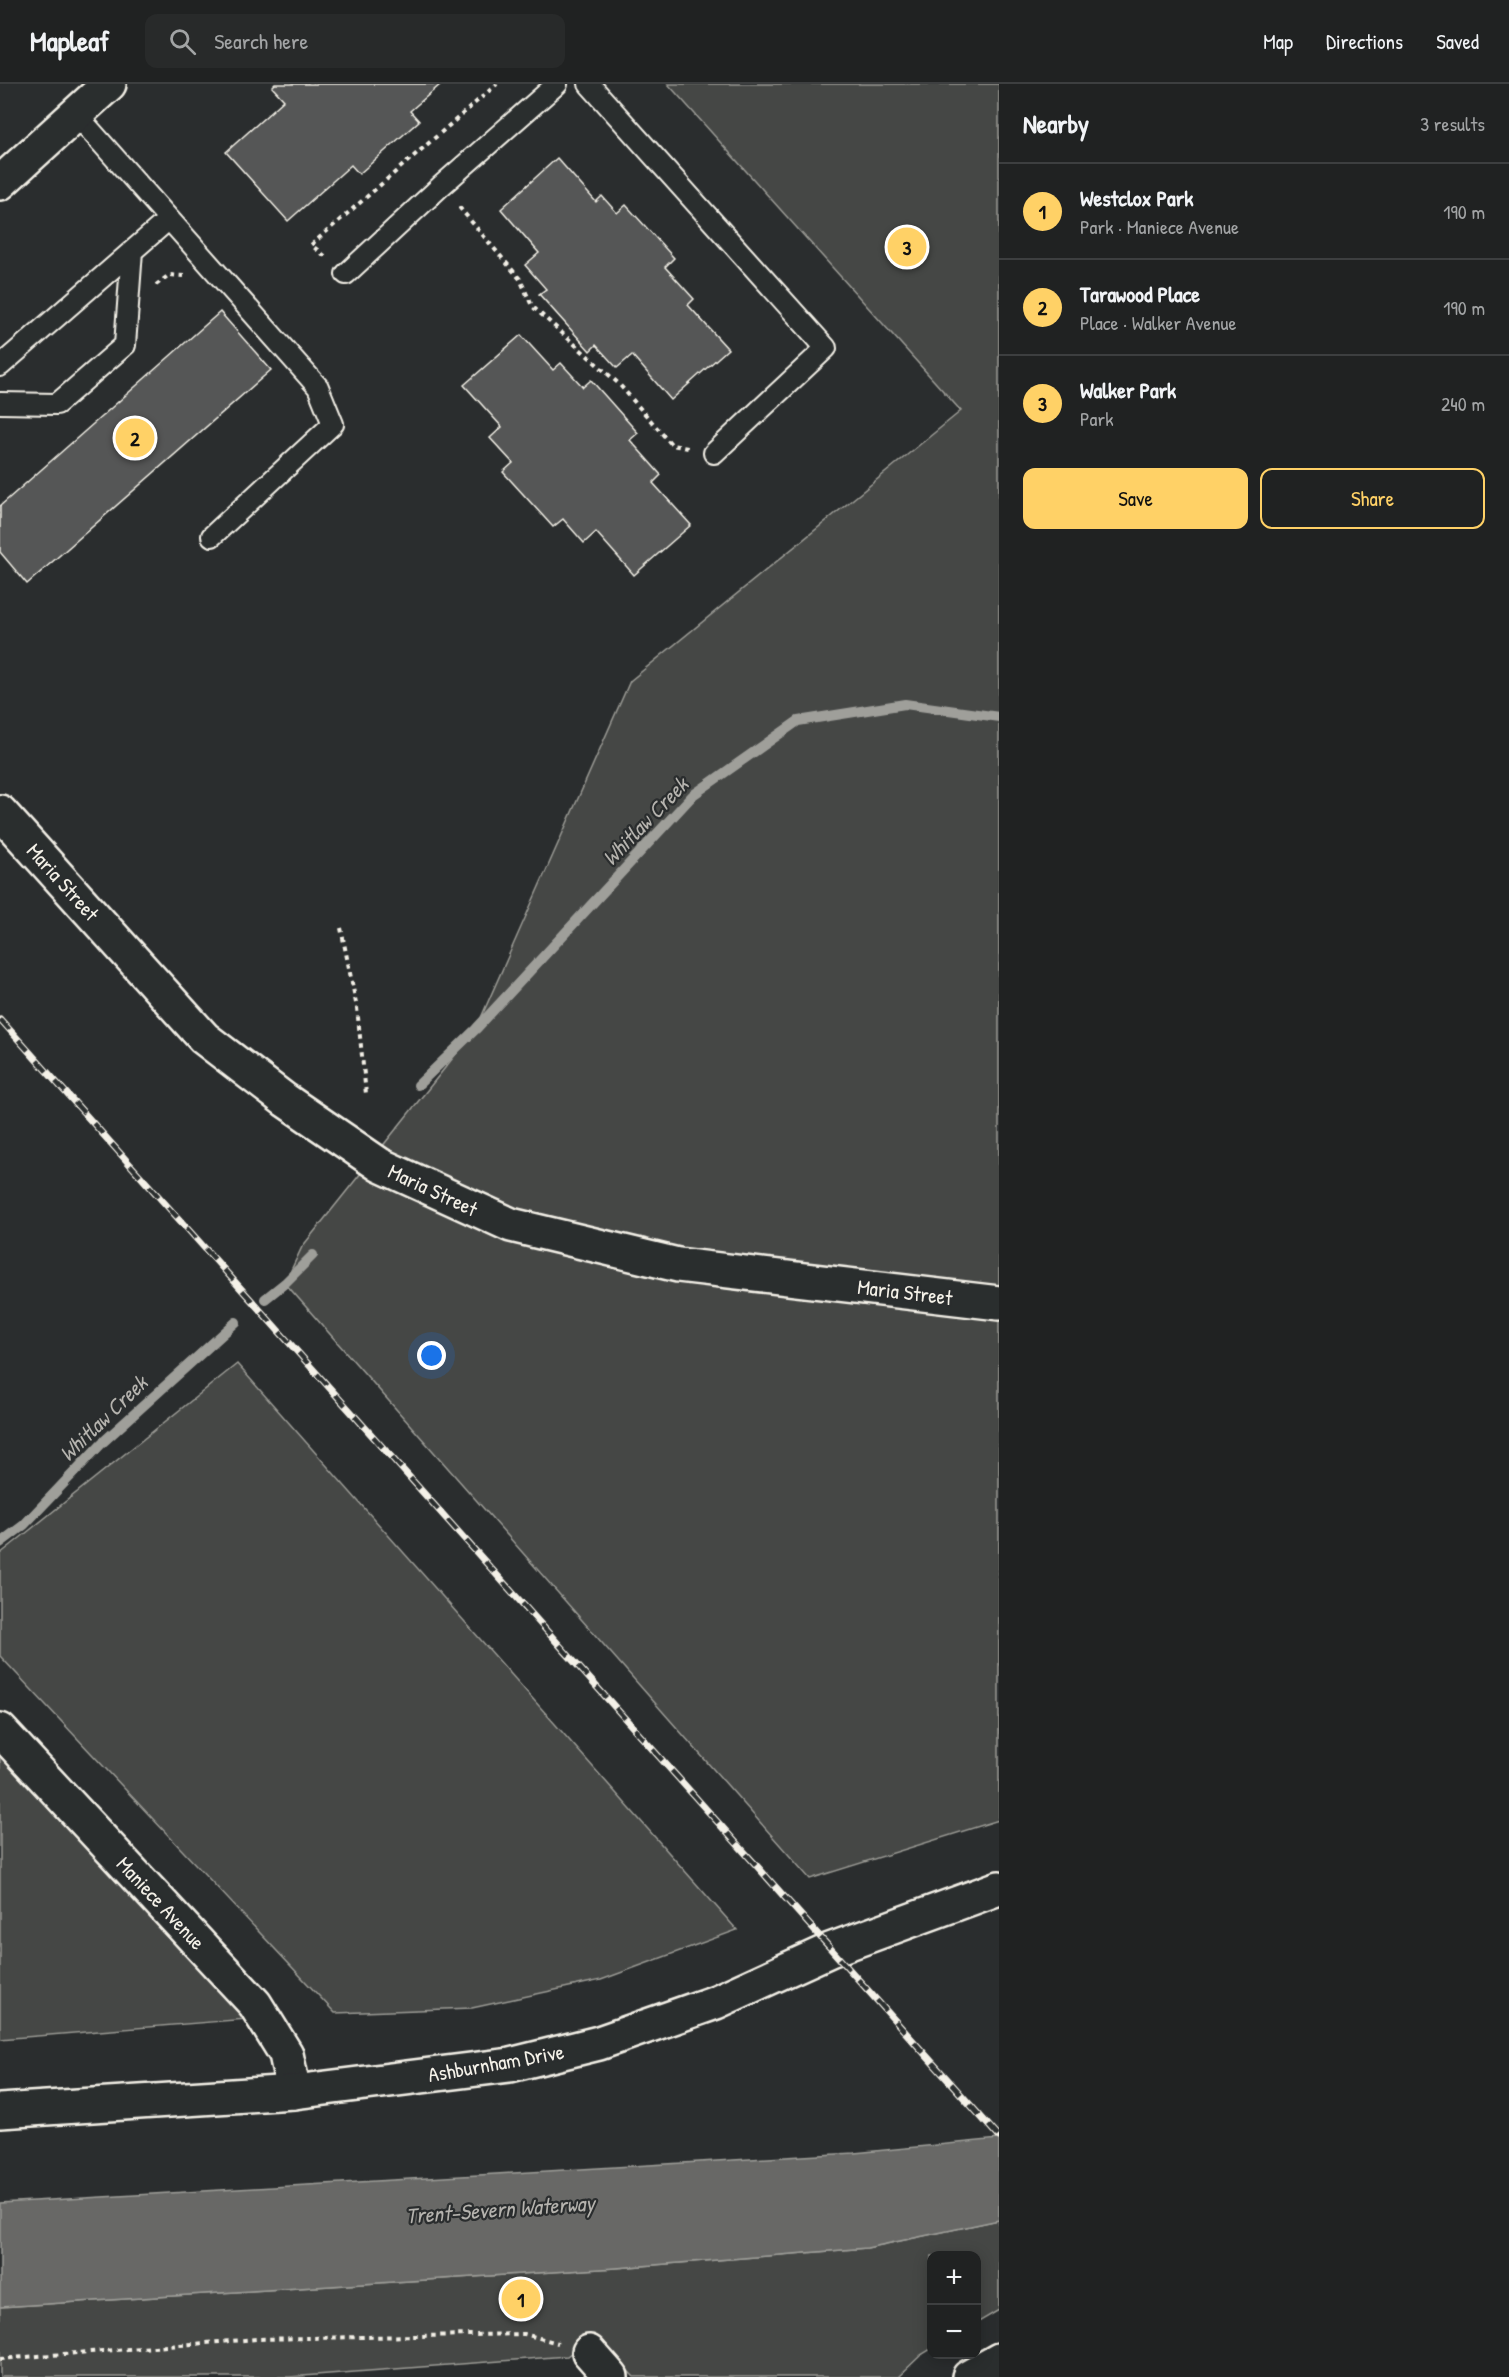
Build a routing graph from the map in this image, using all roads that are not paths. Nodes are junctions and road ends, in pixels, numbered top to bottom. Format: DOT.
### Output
graph roads {
  1 [pos="109,84"];
  2 [pos="557,84"];
  3 [pos="589,84"];
  4 [pos="76,114"];
  5 [pos="0,183"];
  6 [pos="169,219"];
  7 [pos="132,251"];
  8 [pos="346,274"];
  9 [pos="0,366"];
  10 [pos="0,403"];
  11 [pos="714,453"];
  12 [pos="212,536"];
  13 [pos="0,812"];
  14 [pos="999,1303"];
  15 [pos="0,1730"];
  16 [pos="999,1888"];
  17 [pos="294,2092"];
  18 [pos="0,2111"];
  19 [pos="589,2352"];
  20 [pos="999,2360"];
  21 [pos="611,2377"];
  22 [pos="969,2377"];
  1 -- 4 [label="street"];
  2 -- 8 [label="lane"];
  3 -- 11 [label="lane"];
  4 -- 5 [label="street"];
  4 -- 6 [label="lane"];
  6 -- 7 [label="lane"];
  6 -- 12 [label="lane"];
  7 -- 9 [label="lane"];
  7 -- 10 [label="lane"];
  13 -- 14 [label="street, Maria Street"];
  15 -- 17 [label="street, Maniece Avenue"];
  16 -- 17 [label="street, Ashburnham Drive"];
  17 -- 18 [label="street, Ashburnham Drive"];
  19 -- 21 [label="street"];
  20 -- 22 [label="street"];
}
